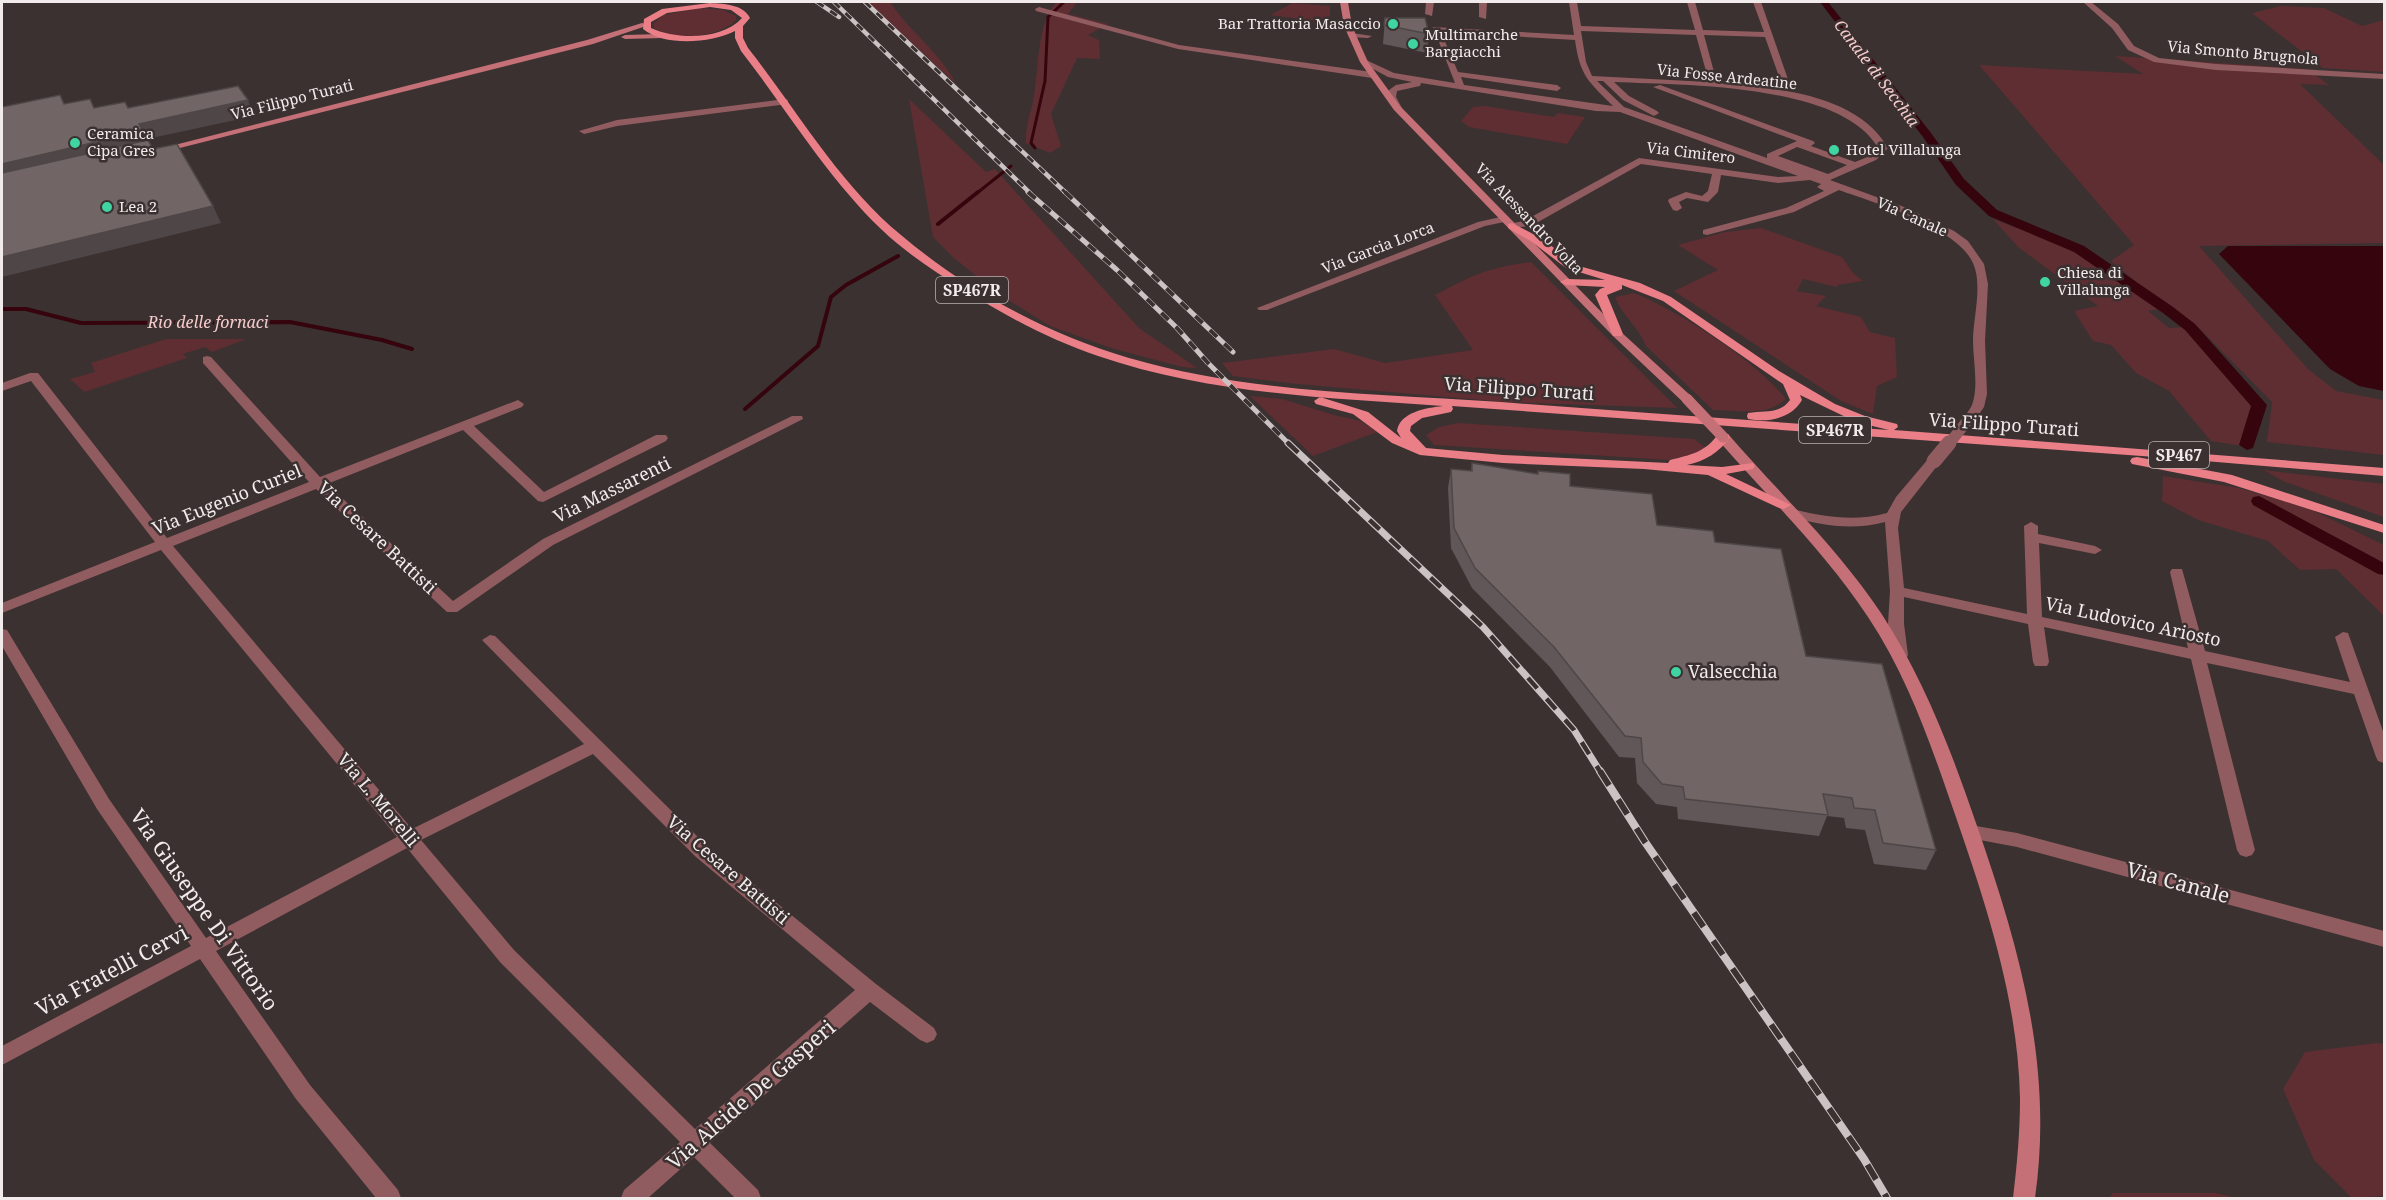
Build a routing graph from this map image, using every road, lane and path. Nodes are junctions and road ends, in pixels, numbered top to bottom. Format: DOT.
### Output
graph roads {
  1 [pos="675,2"];
  2 [pos="703,2"];
  3 [pos="1344,2"];
  4 [pos="1430,2"];
  5 [pos="1483,2"];
  6 [pos="1573,2"];
  7 [pos="1691,2"];
  8 [pos="1757,2"];
  9 [pos="2087,2"];
  10 [pos="724,6"];
  11 [pos="1039,9"];
  12 [pos="665,11"];
  13 [pos="1429,14"];
  14 [pos="1482,17"];
  15 [pos="645,25"];
  16 [pos="739,26"];
  17 [pos="1700,31"];
  18 [pos="1578,33"];
  19 [pos="1352,35"];
  20 [pos="1769,35"];
  21 [pos="660,36"];
  22 [pos="1368,36"];
  23 [pos="690,38"];
  24 [pos="590,42"];
  25 [pos="744,49"];
  26 [pos="1364,62"];
  27 [pos="1455,74"];
  28 [pos="1374,77"];
  29 [pos="2385,77"];
  30 [pos="1589,78"];
  31 [pos="1606,79"];
  32 [pos="1409,80"];
  33 [pos="1644,81"];
  34 [pos="1419,84"];
  35 [pos="1434,84"];
  36 [pos="1786,85"];
  37 [pos="1714,86"];
  38 [pos="1461,88"];
  39 [pos="1557,88"];
  40 [pos="785,102"];
  41 [pos="1397,108"];
  42 [pos="1621,109"];
  43 [pos="584,130"];
  44 [pos="1803,146"];
  45 [pos="155,151"];
  46 [pos="1775,159"];
  47 [pos="1856,165"];
  48 [pos="1717,172"];
  49 [pos="1820,178"];
  50 [pos="1784,180"];
  51 [pos="1677,208"];
  52 [pos="1509,222"];
  53 [pos="1707,232"];
  54 [pos="1611,278"];
  55 [pos="1566,282"];
  56 [pos="1625,286"];
  57 [pos="1648,289"];
  58 [pos="1263,308"];
  59 [pos="1617,334"];
  60 [pos="207,360"];
  61 [pos="1788,382"];
  62 [pos="2,387"];
  63 [pos="1288,391"];
  64 [pos="518,404"];
  65 [pos="1477,404"];
  66 [pos="1662,417"];
  67 [pos="797,419"];
  68 [pos="465,425"];
  69 [pos="1723,437"];
  70 [pos="661,438"];
  71 [pos="2007,443"];
  72 [pos="1437,453"];
  73 [pos="1686,462"];
  74 [pos="1661,465"];
  75 [pos="1748,466"];
  76 [pos="1708,472"];
  77 [pos="2385,474"];
  78 [pos="318,483"];
  79 [pos="1788,509"];
  80 [pos="2334,512"];
  81 [pos="1894,515"];
  82 [pos="1861,524"];
  83 [pos="2385,529"];
  84 [pos="2385,536"];
  85 [pos="1892,541"];
  86 [pos="164,544"];
  87 [pos="2095,550"];
  88 [pos="2178,572"];
  89 [pos="1897,591"];
  90 [pos="2,608"];
  91 [pos="452,609"];
  92 [pos="2035,621"];
  93 [pos="2,634"];
  94 [pos="2343,637"];
  95 [pos="490,640"];
  96 [pos="1900,655"];
  97 [pos="2198,655"];
  98 [pos="2041,662"];
  99 [pos="2361,690"];
  100 [pos="596,745"];
  101 [pos="2385,757"];
  102 [pos="1970,832"];
  103 [pos="410,838"];
  104 [pos="2246,850"];
  105 [pos="2385,939"];
  106 [pos="202,948"];
  107 [pos="870,990"];
  108 [pos="927,1034"];
  109 [pos="2,1056"];
  110 [pos="695,1145"];
  111 [pos="390,1198"];
  112 [pos="632,1198"];
  113 [pos="750,1198"];
  114 [pos="2024,1198"];
  1 -- 12 [label="main road"];
  2 -- 10 [label="main road"];
  3 -- 19 [label="main road, Via Alessandro Volta"];
  4 -- 13 [label="street"];
  5 -- 14 [label="street"];
  6 -- 18 [label="street, Via Canale"];
  7 -- 17 [label="street"];
  8 -- 20 [label="street"];
  9 -- 29 [label="street, Via Smonto Brugnola"];
  10 -- 12 [label="main road, SP467R"];
  10 -- 16 [label="main road, SP467R"];
  11 -- 28 [label="street"];
  12 -- 15 [label="main road, SP467R"];
  15 -- 21 [label="main road"];
  15 -- 24 [label="main road, SP467R"];
  16 -- 23 [label="main road, SP467R"];
  16 -- 25 [label="main road, Via Filippo Turati / SP467R"];
  17 -- 18 [label="street"];
  17 -- 20 [label="street"];
  17 -- 37 [label="street"];
  18 -- 27 [label="street"];
  18 -- 30 [label="street, Via Canale"];
  19 -- 22 [label="street"];
  19 -- 26 [label="main road, Via Alessandro Volta"];
  20 -- 36 [label="street"];
  21 -- 23 [label="main road, SP467R"];
  21 -- 24 [label="main road, SP467R"];
  23 -- 25 [label="main road, Via Filippo Turati / SP467R"];
  24 -- 45 [label="main road, Via Filippo Turati / SP467R"];
  25 -- 40 [label="main road, Via Filippo Turati / SP467R"];
  26 -- 28 [label="main road, Via Alessandro Volta"];
  26 -- 32 [label="street"];
  27 -- 38 [label="street"];
  27 -- 39 [label="street"];
  28 -- 32 [label="street"];
  28 -- 34 [label="street"];
  28 -- 41 [label="main road, Via Alessandro Volta"];
  30 -- 31 [label="street, Via Fosse Ardeatine"];
  30 -- 42 [label="street, Via Canale"];
  31 -- 33 [label="street, Via Fosse Ardeatine"];
  31 -- 46 [label="street, Via Canale"];
  32 -- 35 [label="street"];
  33 -- 37 [label="street, Via Fosse Ardeatine"];
  33 -- 44 [label="street"];
  34 -- 35 [label="street"];
  34 -- 41 [label="street"];
  35 -- 38 [label="street"];
  37 -- 47 [label="street, Via Fosse Ardeatine"];
  38 -- 42 [label="street"];
  40 -- 43 [label="street"];
  40 -- 63 [label="main road, Via Filippo Turati / SP467R"];
  41 -- 52 [label="main road, Via Alessandro Volta"];
  42 -- 46 [label="street, Via Canale"];
  44 -- 46 [label="street"];
  44 -- 47 [label="street"];
  46 -- 49 [label="street, Via Canale"];
  46 -- 49 [label="street"];
  47 -- 49 [label="street"];
  48 -- 50 [label="street, Via Cimitero"];
  48 -- 51 [label="street"];
  48 -- 52 [label="street, Via Cimitero"];
  49 -- 50 [label="street, Via Cimitero"];
  49 -- 81 [label="street, Via Canale, bridge"];
  50 -- 53 [label="street"];
  52 -- 54 [label="main road"];
  52 -- 55 [label="main road, Via Alessandro Volta"];
  52 -- 58 [label="street, Via Garcia Lorca"];
  54 -- 55 [label="main road"];
  54 -- 57 [label="main road"];
  55 -- 56 [label="main road"];
  55 -- 59 [label="main road, Via Alessandro Volta"];
  56 -- 57 [label="main road"];
  56 -- 59 [label="main road"];
  57 -- 61 [label="main road"];
  59 -- 69 [label="main road, Via Alessandro Volta, bridge"];
  60 -- 78 [label="street, Via Cesare Battisti"];
  61 -- 66 [label="main road"];
  61 -- 71 [label="main road"];
  62 -- 86 [label="street, Via L. Morelli"];
  63 -- 65 [label="main road, Via Filippo Turati / SP467R"];
  63 -- 72 [label="main road"];
  64 -- 68 [label="street, Via Eugenio Curiel"];
  65 -- 66 [label="main road, Via Filippo Turati / SP467R"];
  65 -- 72 [label="main road"];
  66 -- 71 [label="main road, Via Filippo Turati / SP467R"];
  67 -- 91 [label="street, Via Massarenti"];
  68 -- 70 [label="street, Via Massarenti"];
  68 -- 78 [label="street, Via Eugenio Curiel"];
  69 -- 73 [label="main road"];
  69 -- 75 [label="main road, Via Canale"];
  71 -- 77 [label="main road, Via Filippo Turati / SP467"];
  71 -- 80 [label="main road"];
  72 -- 74 [label="main road"];
  73 -- 74 [label="main road"];
  73 -- 75 [label="main road"];
  74 -- 76 [label="main road"];
  75 -- 76 [label="main road"];
  75 -- 79 [label="main road, Via Canale"];
  76 -- 79 [label="main road"];
  78 -- 86 [label="street, Via Eugenio Curiel"];
  78 -- 91 [label="street, Via Cesare Battisti"];
  79 -- 82 [label="street"];
  79 -- 96 [label="main road, Via Canale"];
  80 -- 83 [label="main road"];
  80 -- 84 [label="main road"];
  81 -- 82 [label="street"];
  81 -- 85 [label="street, Via Canale"];
  82 -- 85 [label="street"];
  85 -- 89 [label="street, Via Canale"];
  86 -- 90 [label="street, Via Eugenio Curiel"];
  86 -- 103 [label="street, Via L. Morelli"];
  87 -- 92 [label="street"];
  88 -- 97 [label="street"];
  89 -- 92 [label="street, Via Ludovico Ariosto"];
  89 -- 96 [label="street, Via Canale"];
  92 -- 97 [label="street, Via Ludovico Ariosto"];
  92 -- 98 [label="street"];
  93 -- 106 [label="street, Via Giuseppe Di Vittorio"];
  94 -- 99 [label="street"];
  95 -- 100 [label="street, Via Cesare Battisti"];
  96 -- 102 [label="main road, Via Canale"];
  97 -- 99 [label="street, Via Ludovico Ariosto"];
  97 -- 104 [label="street"];
  99 -- 101 [label="street"];
  100 -- 103 [label="street, Via Fratelli Cervi"];
  100 -- 107 [label="street, Via Cesare Battisti"];
  102 -- 105 [label="street, Via Canale"];
  102 -- 114 [label="main road, Via Canale"];
  103 -- 106 [label="street, Via Fratelli Cervi"];
  103 -- 110 [label="street, Via L. Morelli"];
  106 -- 109 [label="street, Via Fratelli Cervi"];
  106 -- 111 [label="street, Via Giuseppe Di Vittorio"];
  107 -- 108 [label="street, Via Cesare Battisti"];
  107 -- 110 [label="street, Via Alcide De Gasperi"];
  110 -- 112 [label="street, Via Alcide De Gasperi"];
  110 -- 113 [label="street, Via L. Morelli"];
}
